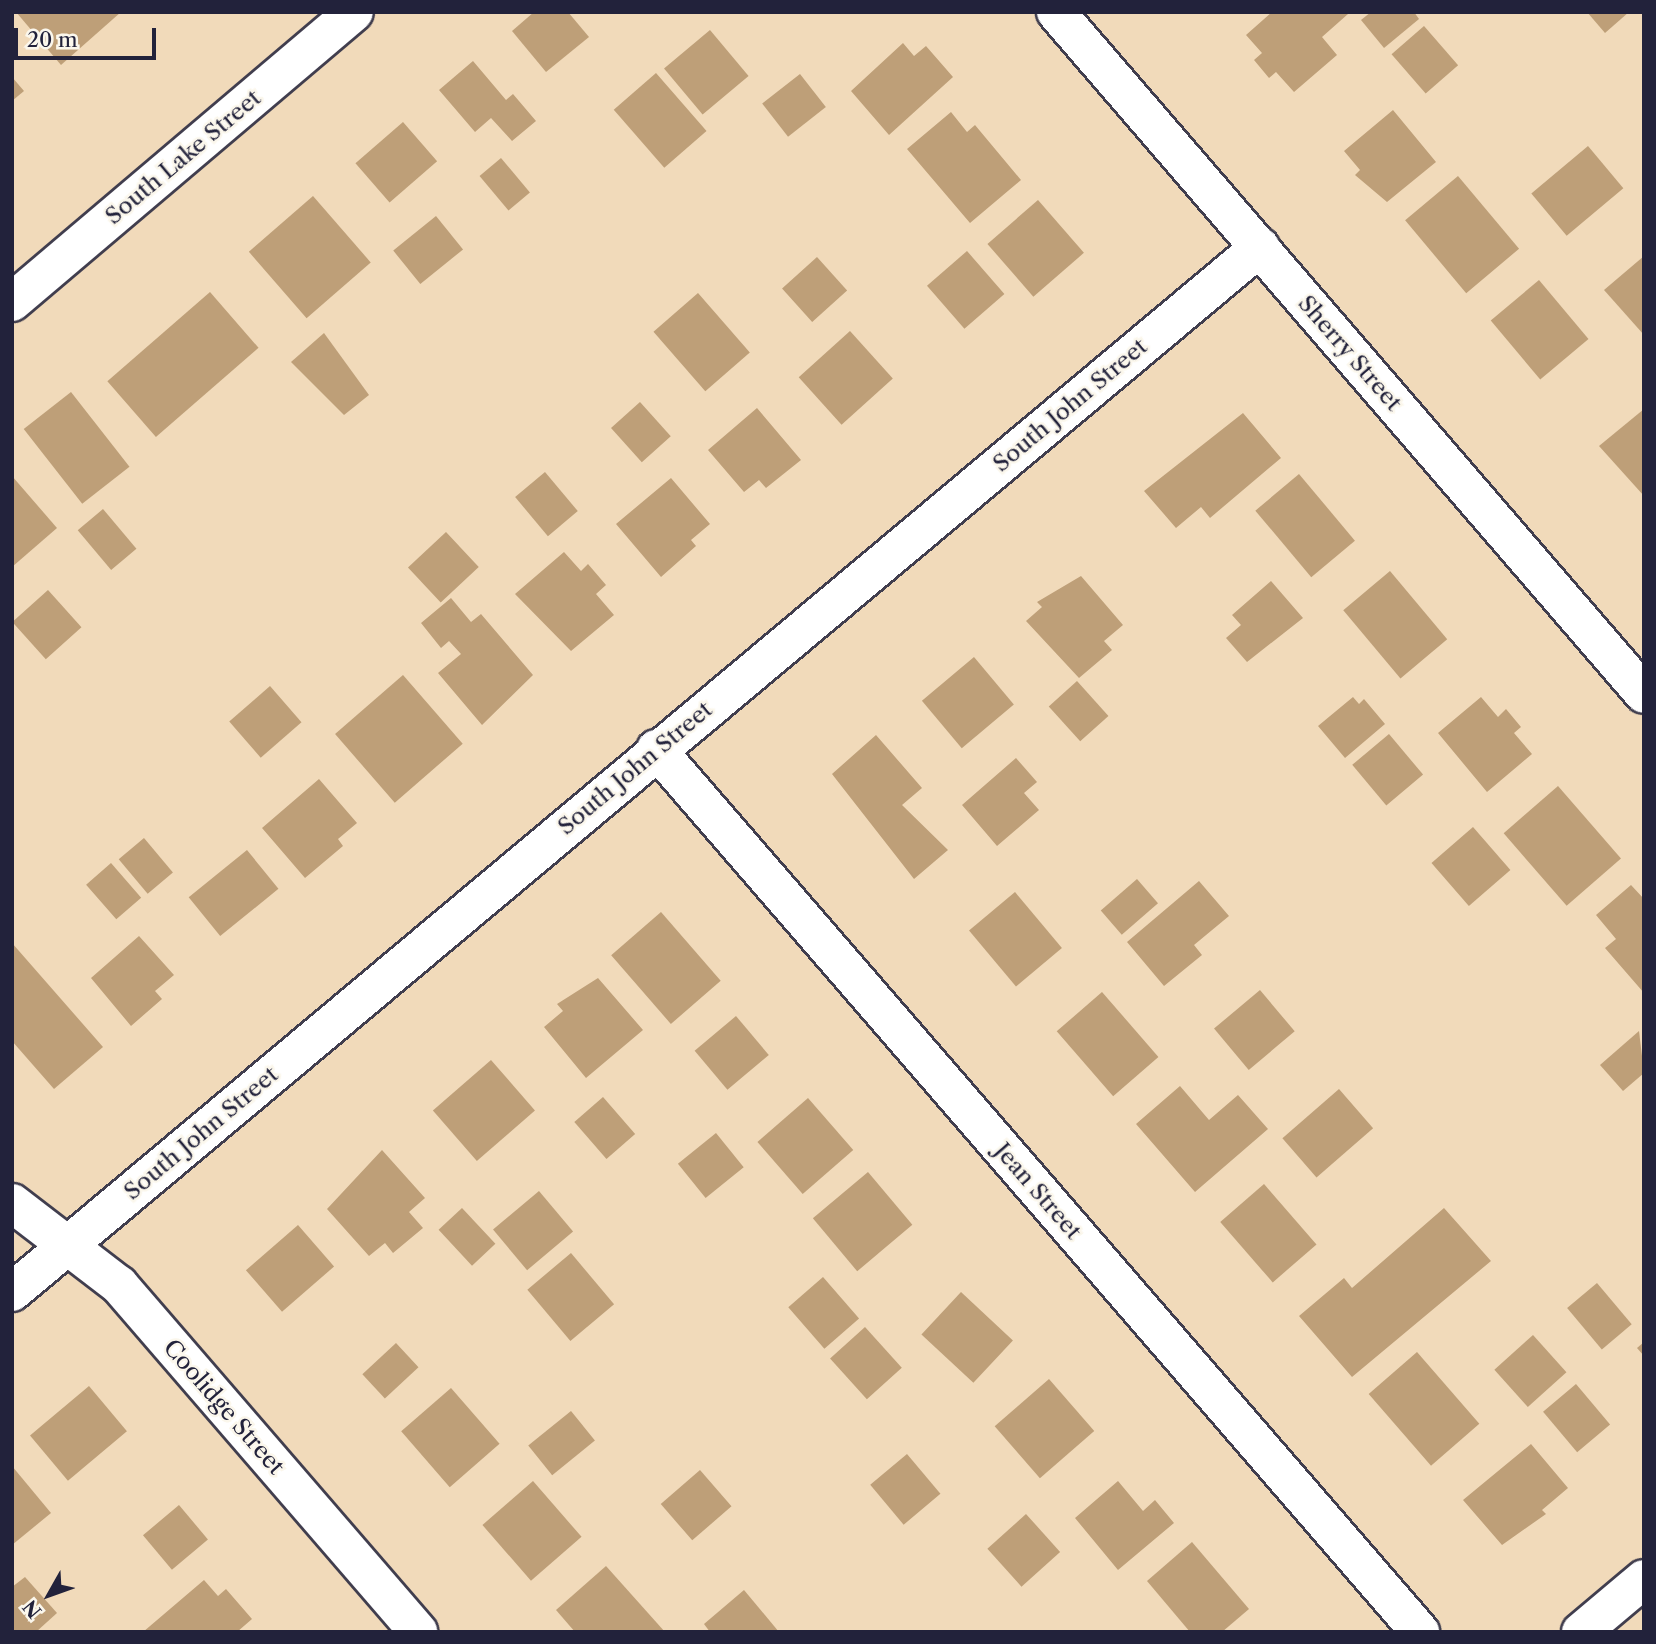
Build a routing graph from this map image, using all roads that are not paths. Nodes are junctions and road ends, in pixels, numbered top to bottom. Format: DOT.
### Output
graph roads {
  1 [pos="354,12"];
  2 [pos="1056,12"];
  3 [pos="1260,247"];
  4 [pos="12,302"];
  5 [pos="1644,694"];
  6 [pos="656,749"];
  7 [pos="12,1203"];
  8 [pos="66,1246"];
  9 [pos="12,1292"];
  10 [pos="1644,1579"];
  11 [pos="418,1632"];
  12 [pos="1420,1632"];
  13 [pos="1581,1632"];
  1 -- 4 [label="street, South Lake Street"];
  2 -- 3 [label="street, Sherry Street"];
  3 -- 5 [label="street, Sherry Street"];
  3 -- 6 [label="street, South John Street"];
  6 -- 8 [label="street, South John Street"];
  6 -- 12 [label="street, Jean Street"];
  7 -- 8 [label="street, Coolidge Street"];
  8 -- 9 [label="street, South John Street"];
  8 -- 11 [label="street, Coolidge Street"];
  10 -- 13 [label="street"];
}
